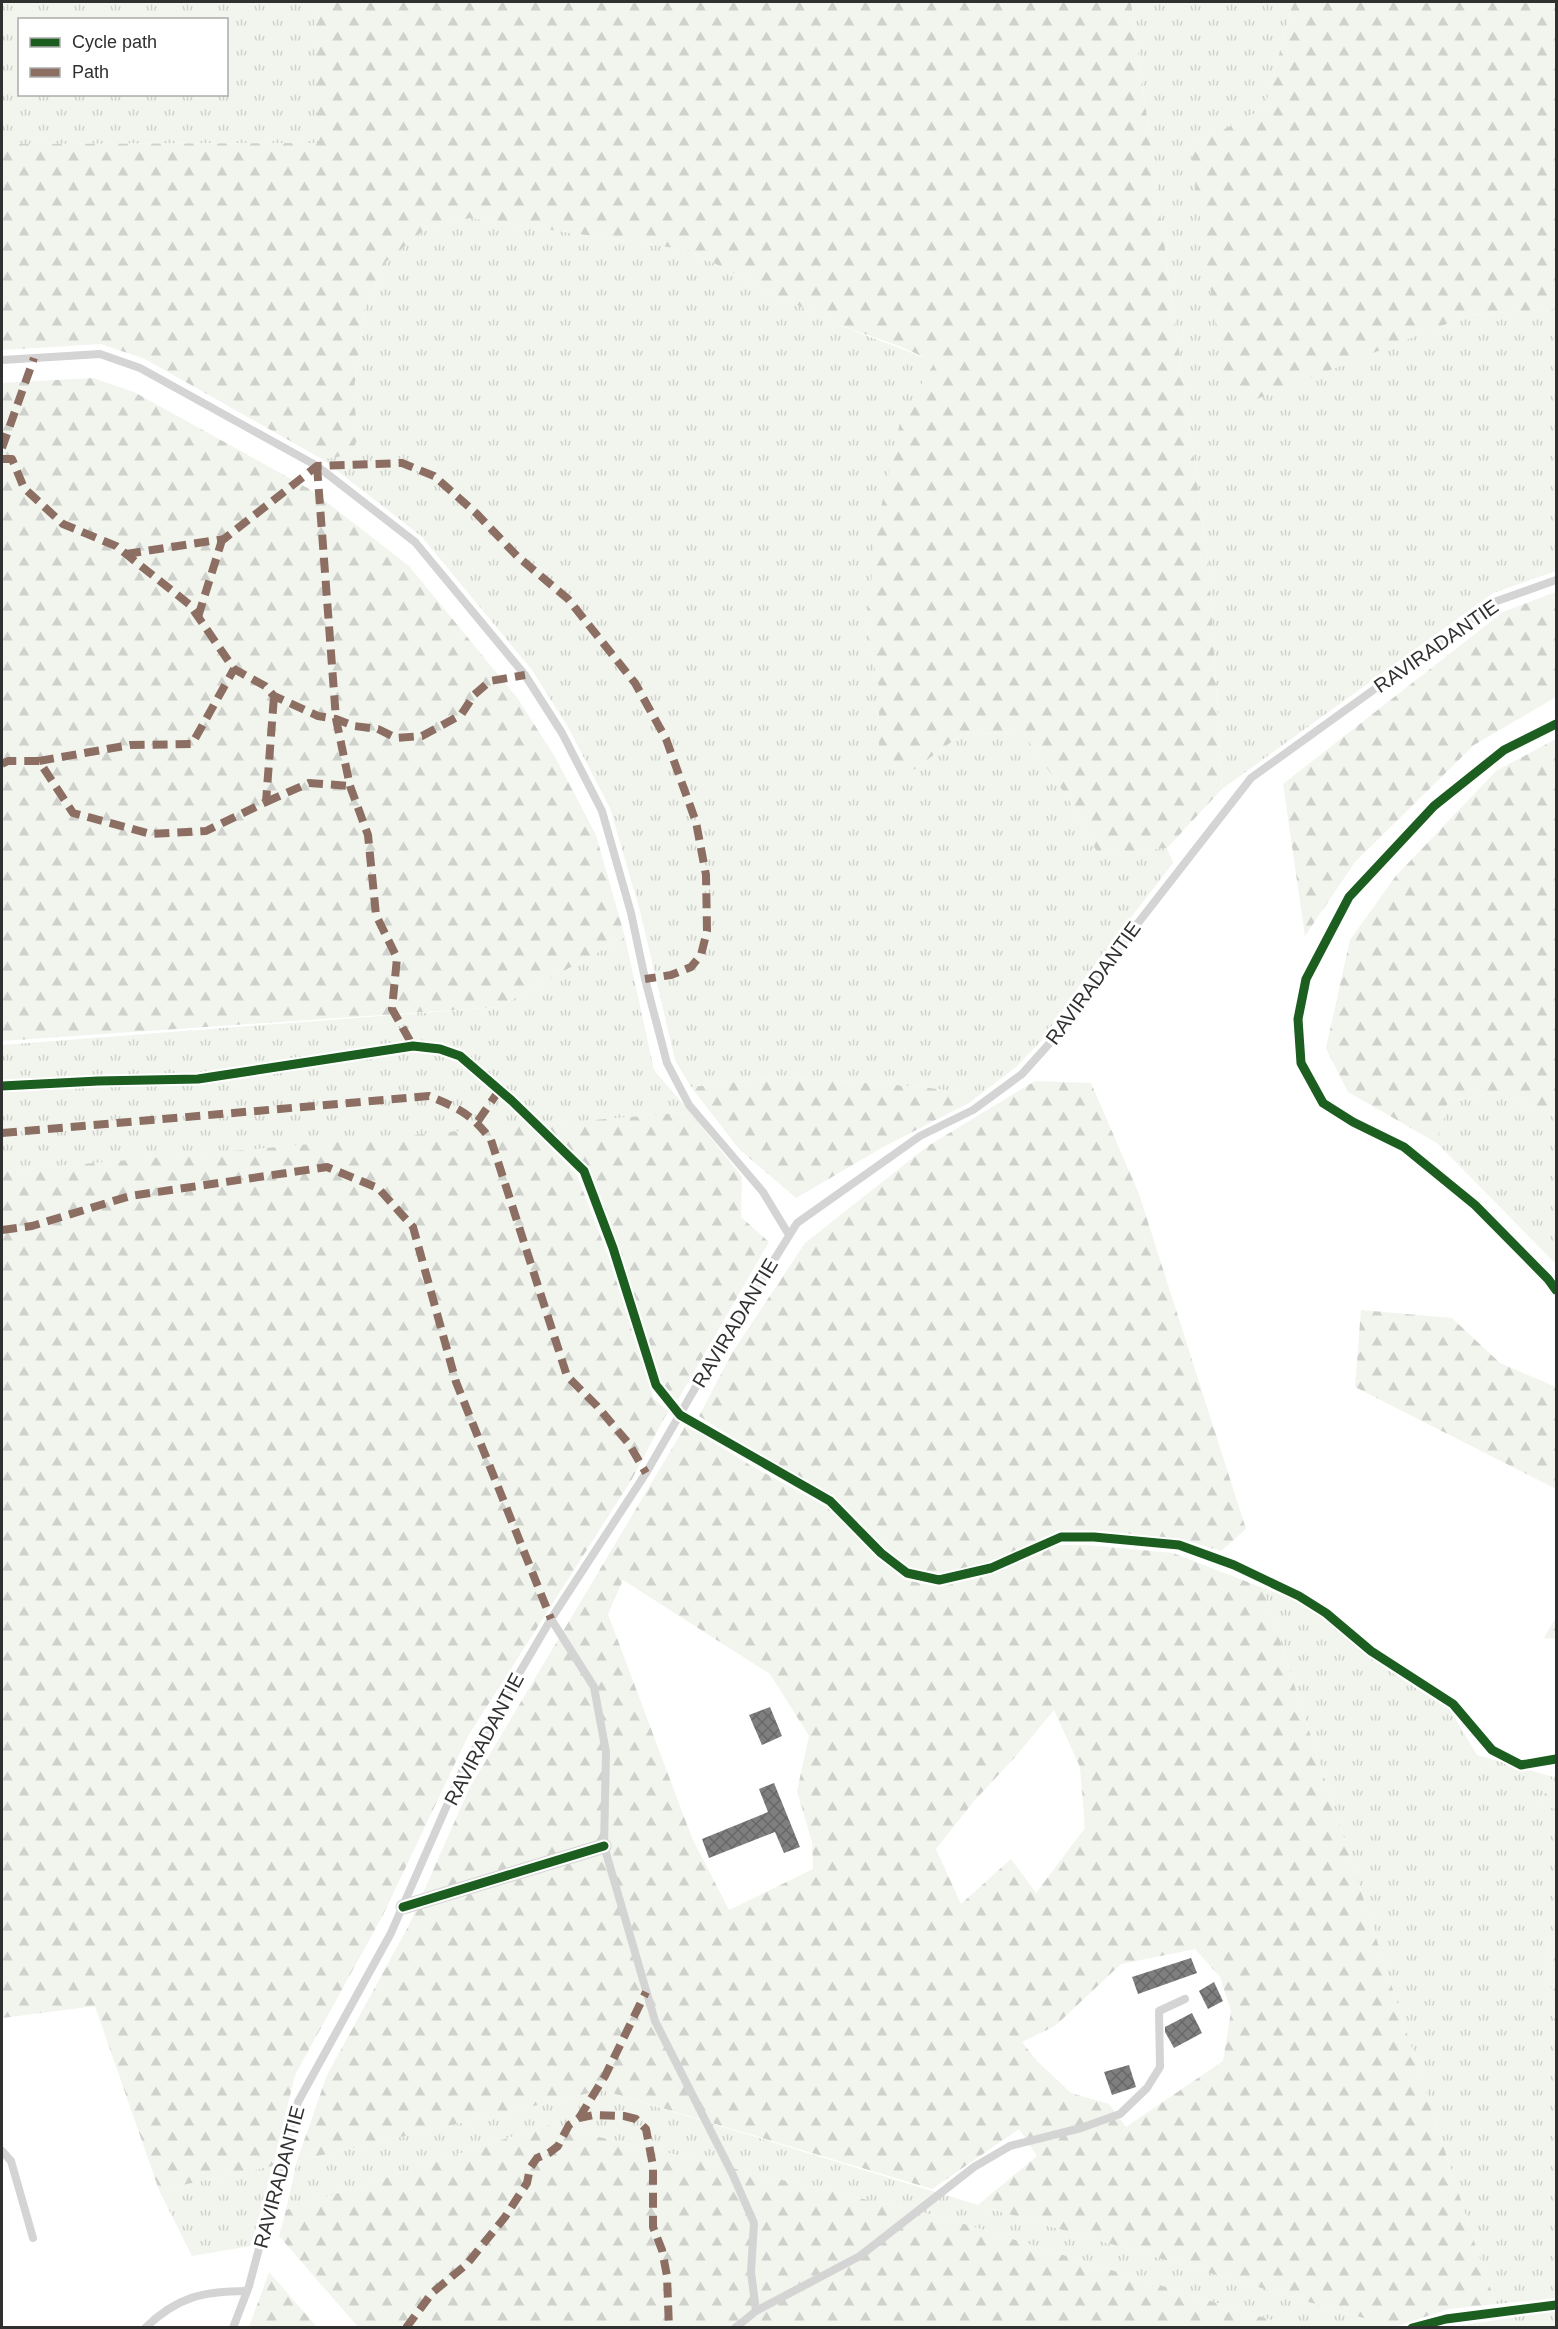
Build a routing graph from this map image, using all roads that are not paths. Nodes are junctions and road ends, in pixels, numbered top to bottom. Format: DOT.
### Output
graph roads {
  1 [pos="2,360"];
  2 [pos="1557,580"];
  3 [pos="789,1235"];
  4 [pos="550,1619"];
  5 [pos="604,1846"];
  6 [pos="403,1907"];
  7 [pos="1185,1999"];
  8 [pos="2,2151"];
  9 [pos="33,2238"];
  10 [pos="247,2291"];
  11 [pos="756,2311"];
  12 [pos="145,2328"];
  13 [pos="233,2328"];
  14 [pos="735,2328"];
  1 -- 3 [label="lane"];
  2 -- 3 [label="lane, RAVIRADANTIE"];
  3 -- 4 [label="lane, RAVIRADANTIE"];
  4 -- 5 [label="lane"];
  4 -- 6 [label="lane, RAVIRADANTIE"];
  5 -- 6 [label="street"];
  5 -- 11 [label="lane"];
  6 -- 10 [label="lane, RAVIRADANTIE"];
  7 -- 11 [label="lane"];
  8 -- 9 [label="lane"];
  10 -- 12 [label="lane"];
  10 -- 13 [label="lane, RAVIRADANTIE"];
  11 -- 14 [label="lane"];
}
